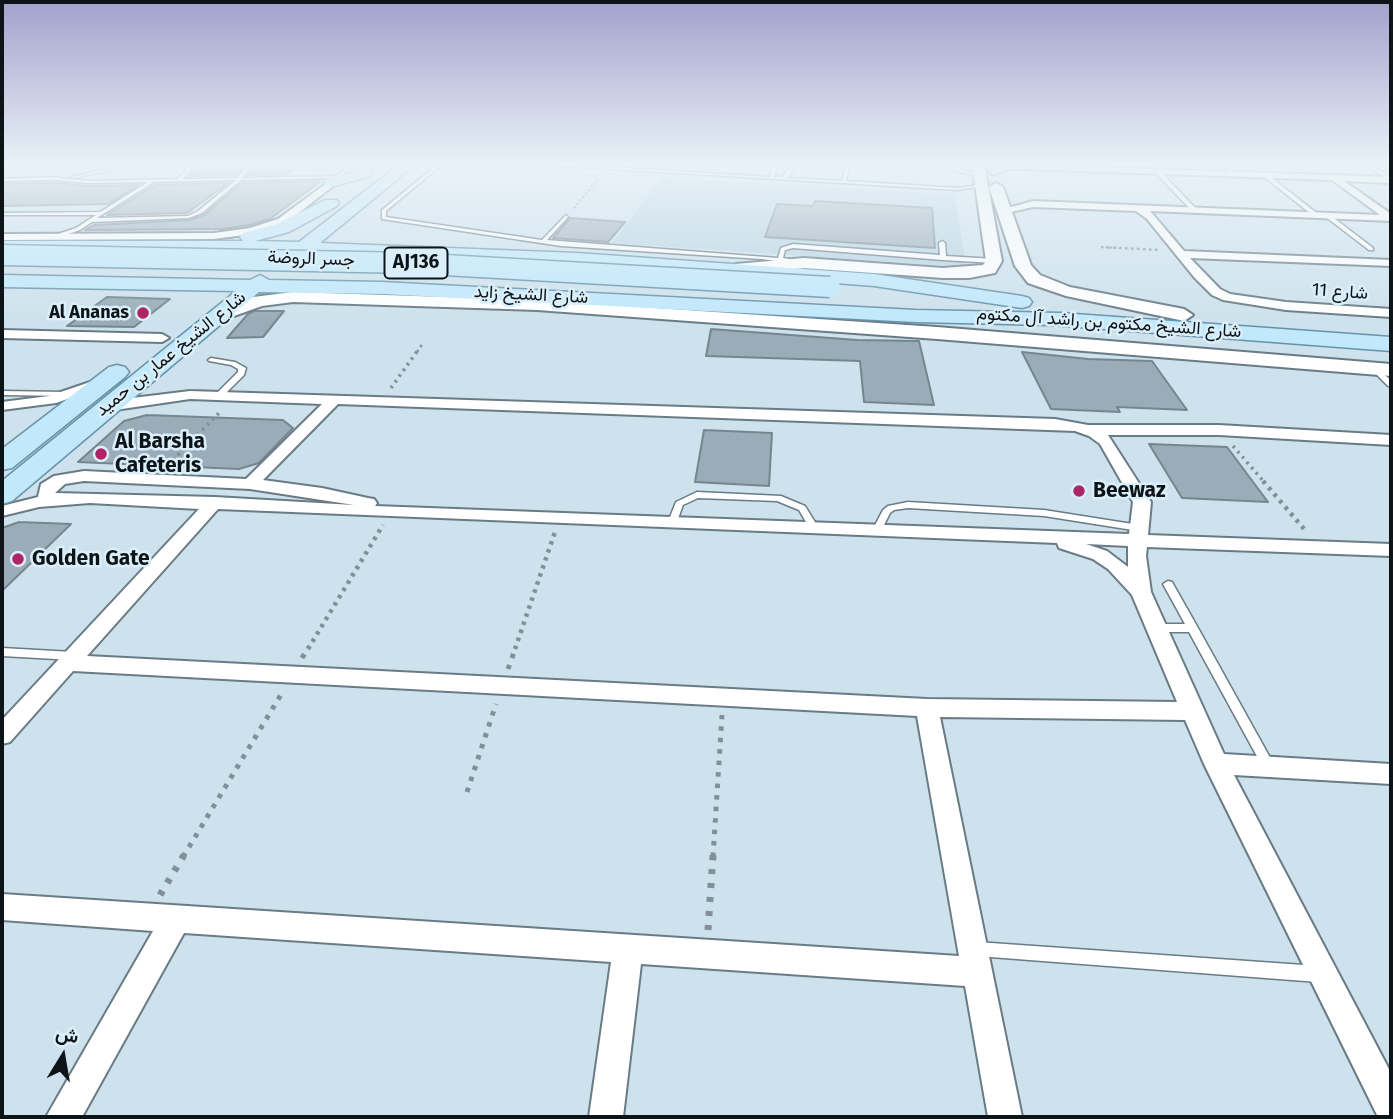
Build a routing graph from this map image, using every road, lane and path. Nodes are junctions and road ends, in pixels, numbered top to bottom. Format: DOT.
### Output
graph roads {
  1 [pos="96,216"];
  2 [pos="191,216"];
  3 [pos="287,216"];
  4 [pos="306,216"];
  5 [pos="318,216"];
  6 [pos="341,216"];
  7 [pos="352,216"];
  8 [pos="384,216"];
  9 [pos="566,216"];
  10 [pos="990,216"];
  11 [pos="1003,216"];
  12 [pos="1151,216"];
  13 [pos="1323,216"];
  14 [pos="1330,216"];
  15 [pos="1391,218"];
  16 [pos="92,220"];
  17 [pos="56,236"];
  18 [pos="2,237"];
  19 [pos="543,242"];
  20 [pos="942,243"];
  21 [pos="2,246"];
  22 [pos="113,246"];
  23 [pos="185,246"];
  24 [pos="1101,247"];
  25 [pos="1371,249"];
  26 [pos="415,251"];
  27 [pos="1181,252"];
  28 [pos="2,255"];
  29 [pos="277,259"];
  30 [pos="780,259"];
  31 [pos="804,263"];
  32 [pos="1391,263"];
  33 [pos="749,264"];
  34 [pos="943,265"];
  35 [pos="992,265"];
  36 [pos="2,268"];
  37 [pos="1028,274"];
  38 [pos="2,281"];
  39 [pos="38,281"];
  40 [pos="219,281"];
  41 [pos="318,287"];
  42 [pos="382,288"];
  43 [pos="1066,291"];
  44 [pos="828,294"];
  45 [pos="659,302"];
  46 [pos="1022,302"];
  47 [pos="188,307"];
  48 [pos="234,312"];
  49 [pos="1391,313"];
  50 [pos="1184,315"];
  51 [pos="706,316"];
  52 [pos="1061,319"];
  53 [pos="210,323"];
  54 [pos="1391,330"];
  55 [pos="5,336"];
  56 [pos="1300,337"];
  57 [pos="162,338"];
  58 [pos="423,343"];
  59 [pos="1391,344"];
  60 [pos="211,360"];
  61 [pos="1385,366"];
  62 [pos="109,377"];
  63 [pos="1391,384"];
  64 [pos="227,396"];
  65 [pos="334,400"];
  66 [pos="3,402"];
  67 [pos="381,402"];
  68 [pos="108,406"];
  69 [pos="1219,429"];
  70 [pos="1088,430"];
  71 [pos="1391,440"];
  72 [pos="24,445"];
  73 [pos="2,462"];
  74 [pos="153,480"];
  75 [pos="250,484"];
  76 [pos="2,495"];
  77 [pos="56,499"];
  78 [pos="215,502"];
  79 [pos="2,511"];
  80 [pos="392,511"];
  81 [pos="559,517"];
  82 [pos="673,522"];
  83 [pos="813,527"];
  84 [pos="878,529"];
  85 [pos="1138,534"];
  86 [pos="1034,536"];
  87 [pos="1320,548"];
  88 [pos="1391,550"];
  89 [pos="1168,584"];
  90 [pos="1141,592"];
  91 [pos="1158,628"];
  92 [pos="1193,628"];
  93 [pos="2,652"];
  94 [pos="70,660"];
  95 [pos="292,675"];
  96 [pos="502,686"];
  97 [pos="723,697"];
  98 [pos="927,708"];
  99 [pos="1193,712"];
  100 [pos="2,735"];
  101 [pos="1216,764"];
  102 [pos="1269,767"];
  103 [pos="1391,774"];
  104 [pos="467,792"];
  105 [pos="2,908"];
  106 [pos="162,918"];
  107 [pos="628,949"];
  108 [pos="707,954"];
  109 [pos="975,960"];
  110 [pos="1323,974"];
  111 [pos="1385,1085"];
  112 [pos="1391,1107"];
  113 [pos="64,1117"];
  114 [pos="606,1117"];
  115 [pos="1005,1117"];
  1 -- 16 [label="lane"];
  2 -- 16 [label="lane"];
  3 -- 17 [label="street"];
  4 -- 22 [label="main road"];
  5 -- 29 [label="main road, شارع الشيخ عمار بن حميد"];
  6 -- 29 [label="main road, شارع الشيخ عمار بن حميد"];
  7 -- 26 [label="main road"];
  8 -- 19 [label="lane"];
  9 -- 19 [label="lane"];
  10 -- 35 [label="street"];
  11 -- 37 [label="street"];
  12 -- 27 [label="street, شارع 11"];
  13 -- 25 [label="lane"];
  14 -- 15 [label="street"];
  16 -- 17 [label="lane"];
  17 -- 18 [label="street"];
  19 -- 33 [label="lane"];
  20 -- 34 [label="lane"];
  21 -- 22 [label="main road, شارع الشيخ زايد"];
  22 -- 23 [label="main road, شارع الشيخ زايد"];
  23 -- 29 [label="main road"];
  23 -- 29 [label="main road, شارع الشيخ زايد"];
  24 -- 27 [label="path"];
  26 -- 29 [label="main road, شارع الشيخ زايد"];
  26 -- 33 [label="main road, شارع الشيخ زايد"];
  27 -- 32 [label="street"];
  27 -- 49 [label="street, شارع 11"];
  28 -- 44 [label="main road, جسر الروضة / AJ136, bridge"];
  29 -- 40 [label="main road, شارع الشيخ زايد"];
  29 -- 40 [label="main road, شارع الشيخ عمار بن حميد"];
  29 -- 41 [label="main road, شارع الشيخ زايد"];
  29 -- 42 [label="main road"];
  29 -- 53 [label="main road, شارع الشيخ عمار بن حميد"];
  30 -- 31 [label="lane"];
  30 -- 33 [label="lane"];
  30 -- 34 [label="lane"];
  31 -- 33 [label="street"];
  31 -- 34 [label="street"];
  33 -- 46 [label="main road, شارع الشيخ زايد"];
  34 -- 35 [label="street"];
  34 -- 43 [label="street"];
  35 -- 37 [label="street"];
  36 -- 44 [label="main road, جسر الروضة / AJ136"];
  37 -- 43 [label="street"];
  38 -- 39 [label="main road, شارع الشيخ زايد"];
  39 -- 40 [label="main road, شارع الشيخ زايد"];
  39 -- 47 [label="main road"];
  40 -- 57 [label="main road, شارع الشيخ عمار بن حميد"];
  41 -- 42 [label="main road, شارع الشيخ زايد"];
  41 -- 48 [label="main road"];
  42 -- 45 [label="main road, شارع الشيخ زايد"];
  43 -- 50 [label="street"];
  44 -- 46 [label="main road, شارع الشيخ مكتوم بن راشد آل مكتوم"];
  44 -- 52 [label="main road, شارع الشيخ مكتوم بن راشد آل مكتوم"];
  45 -- 51 [label="main road"];
  45 -- 52 [label="main road, شارع الشيخ زايد"];
  46 -- 50 [label="main road, شارع الشيخ مكتوم بن راشد آل مكتوم"];
  48 -- 51 [label="street"];
  48 -- 53 [label="main road"];
  50 -- 54 [label="main road, شارع الشيخ مكتوم بن راشد آل مكتوم"];
  51 -- 61 [label="street"];
  52 -- 56 [label="main road, شارع الشيخ مكتوم بن راشد آل مكتوم"];
  53 -- 68 [label="main road, شارع الشيخ عمار بن حميد"];
  55 -- 57 [label="street"];
  56 -- 59 [label="main road, شارع الشيخ مكتوم بن راشد آل مكتوم"];
  56 -- 61 [label="main road"];
  57 -- 62 [label="main road, شارع الشيخ عمار بن حميد"];
  58 -- 67 [label="path"];
  60 -- 64 [label="lane"];
  61 -- 63 [label="lane"];
  62 -- 66 [label="street"];
  62 -- 72 [label="main road, شارع الشيخ عمار بن حميد"];
  64 -- 65 [label="street"];
  64 -- 68 [label="street"];
  64 -- 74 [label="path"];
  65 -- 67 [label="street"];
  65 -- 75 [label="street"];
  66 -- 72 [label="street"];
  67 -- 70 [label="street"];
  68 -- 76 [label="main road, شارع الشيخ عمار بن حميد"];
  69 -- 70 [label="street"];
  69 -- 71 [label="street"];
  69 -- 87 [label="path"];
  70 -- 85 [label="street"];
  72 -- 73 [label="main road, شارع الشيخ عمار بن حميد"];
  74 -- 75 [label="street"];
  74 -- 77 [label="street"];
  75 -- 80 [label="street"];
  77 -- 78 [label="street"];
  77 -- 79 [label="street"];
  78 -- 80 [label="street"];
  78 -- 94 [label="street"];
  80 -- 81 [label="street"];
  80 -- 95 [label="path"];
  81 -- 82 [label="street"];
  81 -- 96 [label="path"];
  82 -- 83 [label="street"];
  82 -- 83 [label="lane"];
  83 -- 84 [label="street"];
  84 -- 85 [label="lane"];
  84 -- 86 [label="street"];
  85 -- 86 [label="street"];
  85 -- 87 [label="street"];
  85 -- 90 [label="street"];
  86 -- 90 [label="street"];
  87 -- 88 [label="street"];
  89 -- 92 [label="lane"];
  90 -- 91 [label="street"];
  91 -- 92 [label="lane"];
  91 -- 99 [label="street"];
  92 -- 102 [label="lane"];
  93 -- 94 [label="lane"];
  94 -- 95 [label="street"];
  94 -- 100 [label="street"];
  95 -- 96 [label="street"];
  95 -- 106 [label="path"];
  96 -- 97 [label="street"];
  96 -- 104 [label="path"];
  97 -- 98 [label="street"];
  97 -- 108 [label="path"];
  98 -- 99 [label="street"];
  98 -- 109 [label="street"];
  99 -- 101 [label="street"];
  101 -- 102 [label="street"];
  101 -- 110 [label="street"];
  102 -- 103 [label="street"];
  105 -- 106 [label="street"];
  106 -- 107 [label="street"];
  106 -- 113 [label="street"];
  107 -- 108 [label="street"];
  107 -- 114 [label="street"];
  108 -- 109 [label="street"];
  109 -- 110 [label="lane"];
  109 -- 115 [label="street"];
  110 -- 111 [label="street"];
  111 -- 112 [label="street"];
}
